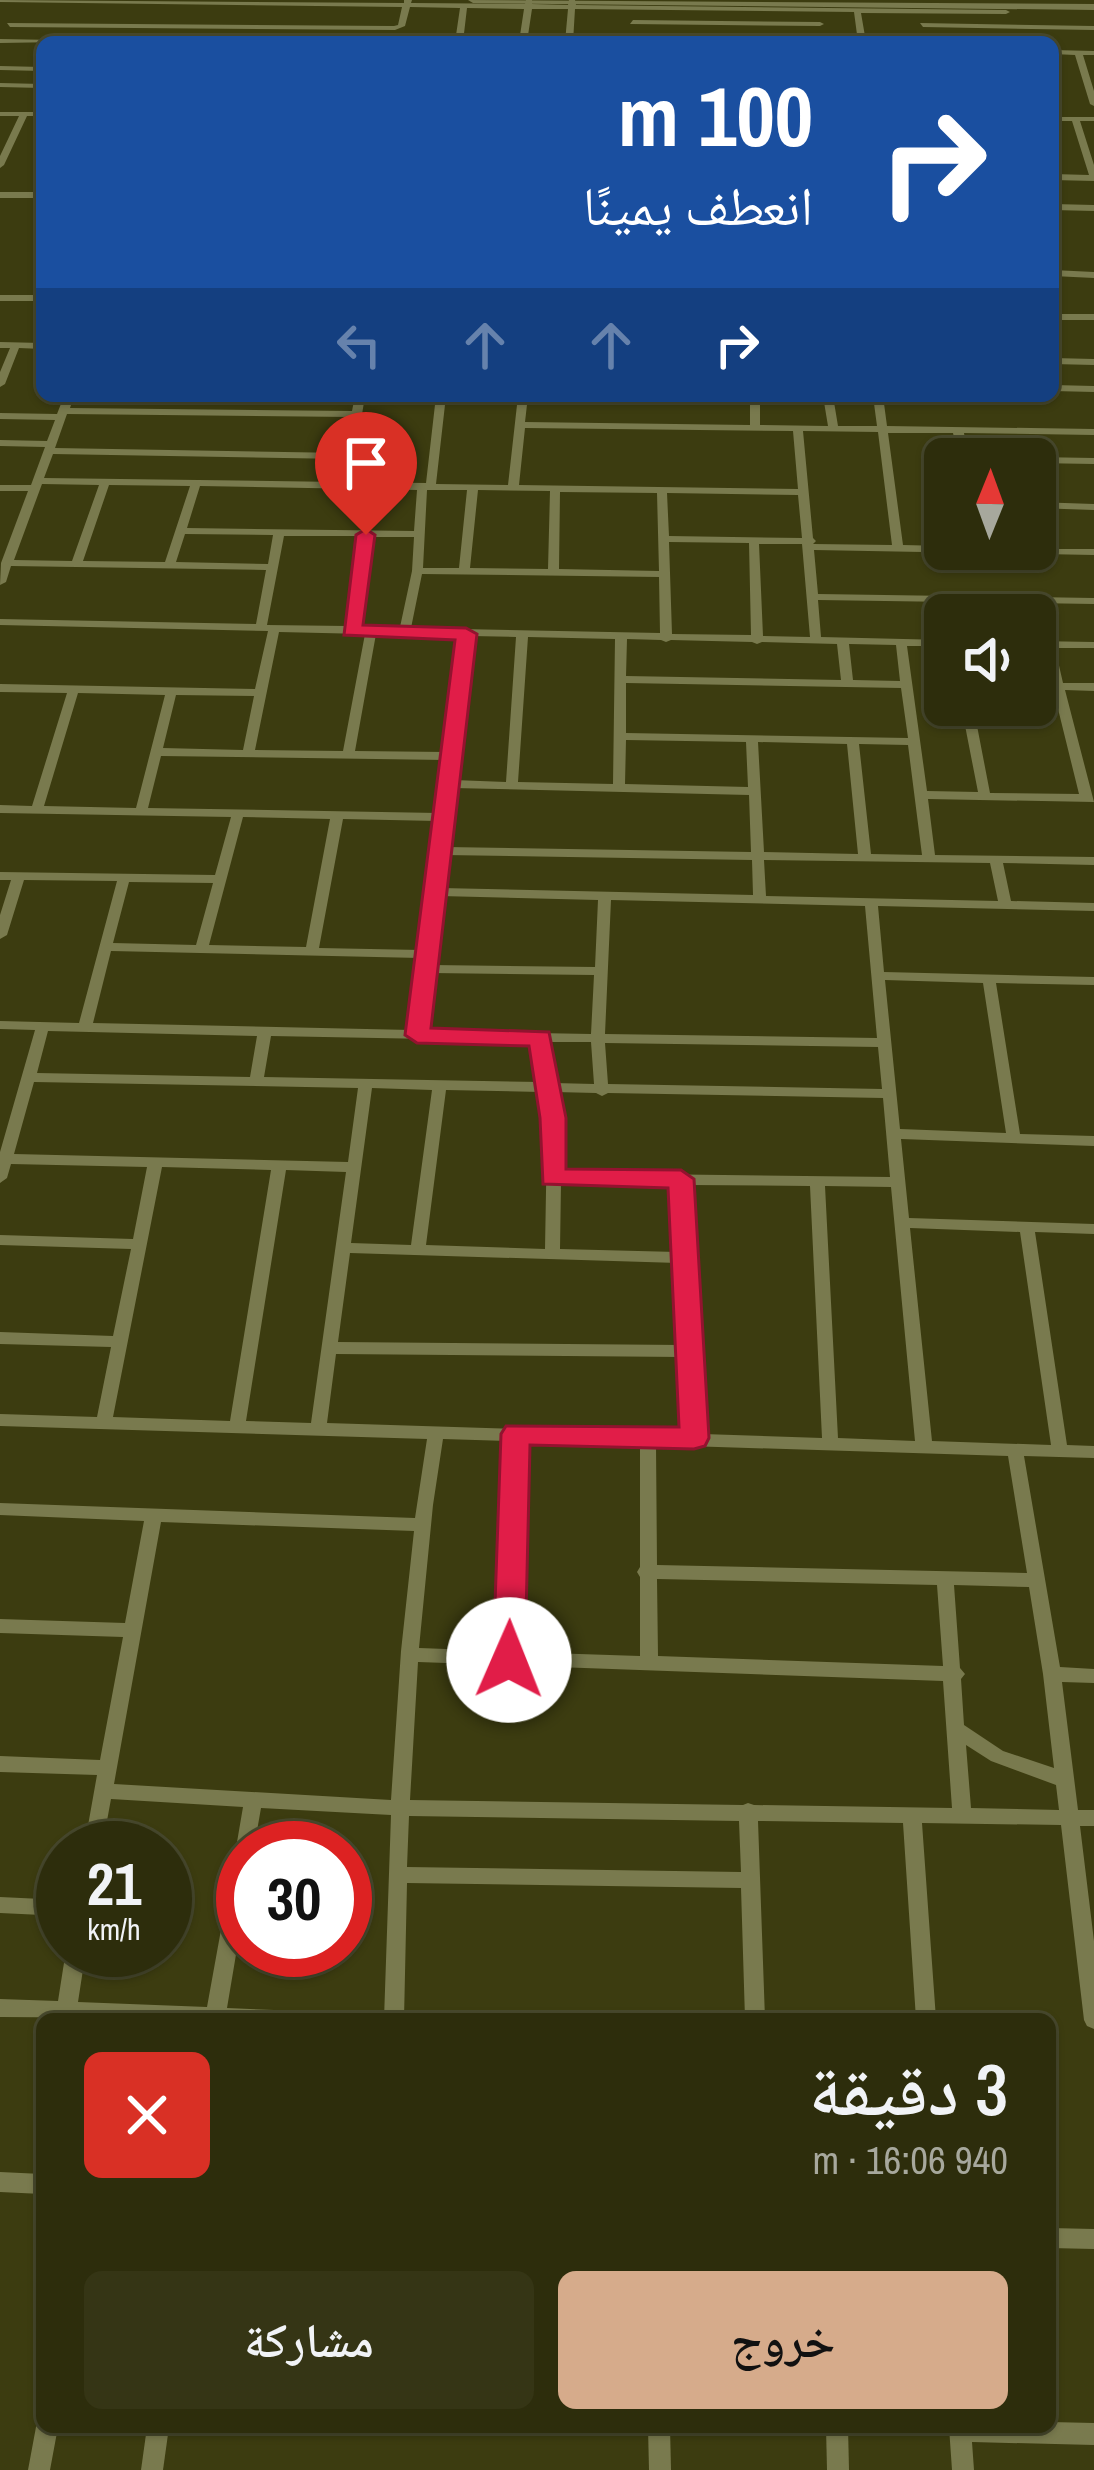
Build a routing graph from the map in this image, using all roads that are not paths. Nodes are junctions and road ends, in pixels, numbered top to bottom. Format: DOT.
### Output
graph roads {
  1 [pos="0,0"];
  2 [pos="774,0"];
  3 [pos="25,1"];
  4 [pos="218,2"];
  5 [pos="408,3"];
  6 [pos="468,3"];
  7 [pos="529,3"];
  8 [pos="982,3"];
  9 [pos="1043,3"];
  10 [pos="572,4"];
  11 [pos="1094,5"];
  12 [pos="633,7"];
  13 [pos="929,7"];
  14 [pos="817,10"];
  15 [pos="857,10"];
  16 [pos="1006,12"];
  17 [pos="633,22"];
  18 [pos="820,24"];
  19 [pos="10,25"];
  20 [pos="86,25"];
  21 [pos="148,26"];
  22 [pos="208,26"];
  23 [pos="923,26"];
  24 [pos="275,27"];
  25 [pos="340,28"];
  26 [pos="1094,28"];
  27 [pos="81,36"];
  28 [pos="144,36"];
  29 [pos="204,36"];
  30 [pos="272,36"];
  31 [pos="337,36"];
  32 [pos="460,36"];
  33 [pos="525,36"];
  34 [pos="569,36"];
  35 [pos="634,36"];
  36 [pos="821,36"];
  37 [pos="861,36"];
  38 [pos="926,36"];
  39 [pos="0,41"];
  40 [pos="36,42"];
  41 [pos="1059,52"];
  42 [pos="1078,52"];
  43 [pos="1094,52"];
  44 [pos="0,68"];
  45 [pos="36,69"];
  46 [pos="0,86"];
  47 [pos="36,86"];
  48 [pos="1094,104"];
  49 [pos="0,113"];
  50 [pos="24,114"];
  51 [pos="36,114"];
  52 [pos="1059,119"];
  53 [pos="1075,119"];
  54 [pos="1094,119"];
  55 [pos="0,140"];
  56 [pos="12,140"];
  57 [pos="0,165"];
  58 [pos="1059,177"];
  59 [pos="0,195"];
  60 [pos="36,195"];
  61 [pos="1059,207"];
  62 [pos="1094,208"];
  63 [pos="1059,273"];
  64 [pos="1094,275"];
  65 [pos="0,298"];
  66 [pos="36,298"];
  67 [pos="1059,317"];
  68 [pos="1094,317"];
  69 [pos="0,345"];
  70 [pos="16,345"];
  71 [pos="36,346"];
  72 [pos="1059,361"];
  73 [pos="1094,362"];
  74 [pos="0,384"];
  75 [pos="1059,388"];
  76 [pos="1094,388"];
  77 [pos="67,402"];
  78 [pos="157,402"];
  79 [pos="240,402"];
  80 [pos="358,402"];
  81 [pos="440,402"];
  82 [pos="524,402"];
  83 [pos="755,402"];
  84 [pos="829,402"];
  85 [pos="879,402"];
  86 [pos="154,411"];
  87 [pos="238,412"];
  88 [pos="63,414"];
  89 [pos="356,414"];
  90 [pos="0,416"];
  91 [pos="522,425"];
  92 [pos="755,427"];
  93 [pos="799,428"];
  94 [pos="832,428"];
  95 [pos="881,429"];
  96 [pos="958,430"];
  97 [pos="1094,432"];
  98 [pos="960,438"];
  99 [pos="0,443"];
  100 [pos="50,448"];
  101 [pos="350,456"];
  102 [pos="1056,460"];
  103 [pos="1094,461"];
  104 [pos="105,482"];
  105 [pos="196,483"];
  106 [pos="37,484"];
  107 [pos="345,485"];
  108 [pos="426,486"];
  109 [pos="473,487"];
  110 [pos="0,488"];
  111 [pos="513,488"];
  112 [pos="555,488"];
  113 [pos="662,490"];
  114 [pos="805,492"];
  115 [pos="1056,506"];
  116 [pos="1094,507"];
  117 [pos="181,531"];
  118 [pos="279,533"];
  119 [pos="420,534"];
  120 [pos="366,535"];
  121 [pos="665,539"];
  122 [pos="754,541"];
  123 [pos="811,544"];
  124 [pos="898,550"];
  125 [pos="924,550"];
  126 [pos="1056,551"];
  127 [pos="1094,552"];
  128 [pos="6,563"];
  129 [pos="76,564"];
  130 [pos="170,565"];
  131 [pos="274,567"];
  132 [pos="417,571"];
  133 [pos="464,571"];
  134 [pos="553,572"];
  135 [pos="666,574"];
  136 [pos="0,582"];
  137 [pos="816,597"];
  138 [pos="1094,602"];
  139 [pos="0,622"];
  140 [pos="267,628"];
  141 [pos="352,631"];
  142 [pos="371,632"];
  143 [pos="404,633"];
  144 [pos="466,634"];
  145 [pos="522,636"];
  146 [pos="621,638"];
  147 [pos="667,639"];
  148 [pos="757,641"];
  149 [pos="816,641"];
  150 [pos="902,641"];
  151 [pos="843,642"];
  152 [pos="924,642"];
  153 [pos="1056,644"];
  154 [pos="1094,645"];
  155 [pos="620,680"];
  156 [pos="1056,681"];
  157 [pos="848,683"];
  158 [pos="907,685"];
  159 [pos="1058,686"];
  160 [pos="1094,687"];
  161 [pos="0,688"];
  162 [pos="73,691"];
  163 [pos="171,693"];
  164 [pos="259,693"];
  165 [pos="971,726"];
  166 [pos="620,736"];
  167 [pos="752,739"];
  168 [pos="853,741"];
  169 [pos="914,742"];
  170 [pos="1072,742"];
  171 [pos="1094,742"];
  172 [pos="156,752"];
  173 [pos="248,754"];
  174 [pos="348,755"];
  175 [pos="451,756"];
  176 [pos="448,784"];
  177 [pos="512,786"];
  178 [pos="620,788"];
  179 [pos="754,791"];
  180 [pos="921,795"];
  181 [pos="985,796"];
  182 [pos="1090,798"];
  183 [pos="0,808"];
  184 [pos="37,809"];
  185 [pos="142,812"];
  186 [pos="238,814"];
  187 [pos="338,816"];
  188 [pos="443,817"];
  189 [pos="439,851"];
  190 [pos="757,856"];
  191 [pos="865,857"];
  192 [pos="929,858"];
  193 [pos="996,859"];
  194 [pos="1094,861"];
  195 [pos="0,876"];
  196 [pos="19,876"];
  197 [pos="124,878"];
  198 [pos="221,879"];
  199 [pos="435,892"];
  200 [pos="605,898"];
  201 [pos="760,901"];
  202 [pos="871,904"];
  203 [pos="1006,906"];
  204 [pos="1094,908"];
  205 [pos="0,935"];
  206 [pos="105,946"];
  207 [pos="201,949"];
  208 [pos="312,952"];
  209 [pos="425,962"];
  210 [pos="601,971"];
  211 [pos="877,976"];
  212 [pos="989,979"];
  213 [pos="1094,981"];
  214 [pos="0,1025"];
  215 [pos="43,1025"];
  216 [pos="85,1026"];
  217 [pos="265,1030"];
  218 [pos="417,1035"];
  219 [pos="540,1038"];
  220 [pos="598,1040"];
  221 [pos="884,1043"];
  222 [pos="29,1077"];
  223 [pos="256,1082"];
  224 [pos="366,1084"];
  225 [pos="439,1088"];
  226 [pos="548,1090"];
  227 [pos="602,1091"];
  228 [pos="890,1094"];
  229 [pos="895,1134"];
  230 [pos="1014,1139"];
  231 [pos="1094,1142"];
  232 [pos="6,1159"];
  233 [pos="155,1164"];
  234 [pos="279,1166"];
  235 [pos="355,1167"];
  236 [pos="0,1178"];
  237 [pos="553,1178"];
  238 [pos="681,1179"];
  239 [pos="817,1182"];
  240 [pos="899,1182"];
  241 [pos="902,1223"];
  242 [pos="1027,1227"];
  243 [pos="1094,1229"];
  244 [pos="0,1240"];
  245 [pos="139,1244"];
  246 [pos="344,1248"];
  247 [pos="418,1251"];
  248 [pos="552,1255"];
  249 [pos="685,1258"];
  250 [pos="0,1338"];
  251 [pos="121,1342"];
  252 [pos="330,1348"];
  253 [pos="688,1351"];
  254 [pos="0,1420"];
  255 [pos="104,1423"];
  256 [pos="237,1426"];
  257 [pos="318,1429"];
  258 [pos="436,1432"];
  259 [pos="516,1434"];
  260 [pos="649,1437"];
  261 [pos="694,1438"];
  262 [pos="830,1443"];
  263 [pos="924,1447"];
  264 [pos="1015,1449"];
  265 [pos="1060,1451"];
  266 [pos="1094,1452"];
  267 [pos="0,1509"];
  268 [pos="154,1514"];
  269 [pos="421,1525"];
  270 [pos="646,1572"];
  271 [pos="945,1577"];
  272 [pos="1036,1580"];
  273 [pos="0,1626"];
  274 [pos="134,1630"];
  275 [pos="411,1655"];
  276 [pos="509,1660"];
  277 [pos="649,1662"];
  278 [pos="956,1674"];
  279 [pos="1052,1674"];
  280 [pos="1094,1676"];
  281 [pos="958,1730"];
  282 [pos="0,1765"];
  283 [pos="107,1768"];
  284 [pos="1065,1780"];
  285 [pos="103,1791"];
  286 [pos="253,1800"];
  287 [pos="399,1808"];
  288 [pos="748,1811"];
  289 [pos="912,1815"];
  290 [pos="962,1816"];
  291 [pos="1070,1817"];
  292 [pos="1094,1818"];
  293 [pos="98,1821"];
  294 [pos="250,1821"];
  295 [pos="397,1875"];
  296 [pos="750,1880"];
  297 [pos="0,1905"];
  298 [pos="36,1906"];
  299 [pos="72,1977"];
  300 [pos="222,1977"];
  301 [pos="0,2008"];
  302 [pos="67,2010"];
  303 [pos="130,2013"];
  304 [pos="216,2013"];
  305 [pos="394,2013"];
  306 [pos="755,2013"];
  307 [pos="926,2013"];
  308 [pos="1094,2020"];
  309 [pos="0,2182"];
  310 [pos="36,2184"];
  311 [pos="1056,2238"];
  312 [pos="1094,2239"];
  313 [pos="46,2433"];
  314 [pos="157,2433"];
  315 [pos="659,2433"];
  316 [pos="837,2433"];
  317 [pos="960,2433"];
  318 [pos="1056,2433"];
  319 [pos="1094,2434"];
  320 [pos="39,2470"];
  321 [pos="152,2470"];
  322 [pos="660,2470"];
  323 [pos="838,2470"];
  324 [pos="963,2470"];
  1 -- 3 [label="street"];
  2 -- 13 [label="main road"];
  3 -- 4 [label="street"];
  3 -- 19 [label="street"];
  4 -- 5 [label="street"];
  4 -- 22 [label="street"];
  5 -- 6 [label="street"];
  5 -- 25 [label="street"];
  6 -- 7 [label="main road"];
  6 -- 32 [label="street"];
  7 -- 10 [label="main road"];
  7 -- 33 [label="street"];
  8 -- 9 [label="main road"];
  8 -- 13 [label="main road"];
  9 -- 11 [label="main road"];
  10 -- 12 [label="street"];
  10 -- 13 [label="main road"];
  10 -- 34 [label="street"];
  12 -- 14 [label="street"];
  12 -- 17 [label="street"];
  13 -- 15 [label="street"];
  13 -- 16 [label="street"];
  13 -- 23 [label="street"];
  14 -- 15 [label="street"];
  14 -- 18 [label="street"];
  15 -- 37 [label="street"];
  17 -- 18 [label="street"];
  17 -- 35 [label="street"];
  18 -- 36 [label="street"];
  19 -- 20 [label="street"];
  19 -- 39 [label="street"];
  20 -- 21 [label="street"];
  20 -- 27 [label="street"];
  21 -- 22 [label="street"];
  21 -- 28 [label="street"];
  22 -- 24 [label="street"];
  22 -- 29 [label="street"];
  23 -- 26 [label="street"];
  23 -- 38 [label="street"];
  24 -- 25 [label="street"];
  24 -- 30 [label="street"];
  25 -- 31 [label="street"];
  39 -- 40 [label="street"];
  41 -- 42 [label="street"];
  42 -- 43 [label="street"];
  42 -- 48 [label="street"];
  44 -- 45 [label="street"];
  46 -- 47 [label="street"];
  49 -- 50 [label="street"];
  50 -- 51 [label="street"];
  50 -- 56 [label="street"];
  52 -- 53 [label="street"];
  53 -- 54 [label="street"];
  53 -- 58 [label="street"];
  55 -- 56 [label="street"];
  56 -- 57 [label="street"];
  59 -- 60 [label="street"];
  61 -- 62 [label="street"];
  63 -- 64 [label="street"];
  65 -- 66 [label="street"];
  67 -- 68 [label="street"];
  69 -- 70 [label="street"];
  70 -- 71 [label="street"];
  70 -- 74 [label="street"];
  72 -- 73 [label="street"];
  75 -- 76 [label="street"];
  77 -- 88 [label="street"];
  78 -- 86 [label="street"];
  79 -- 87 [label="street"];
  80 -- 89 [label="street"];
  81 -- 108 [label="street"];
  82 -- 91 [label="street"];
  83 -- 92 [label="street"];
  84 -- 94 [label="street"];
  85 -- 95 [label="street"];
  86 -- 87 [label="street"];
  86 -- 88 [label="street"];
  87 -- 89 [label="street"];
  88 -- 90 [label="street"];
  88 -- 100 [label="street"];
  89 -- 101 [label="street"];
  91 -- 92 [label="street"];
  91 -- 111 [label="street"];
  92 -- 93 [label="street"];
  93 -- 94 [label="street"];
  93 -- 114 [label="street"];
  94 -- 95 [label="street"];
  95 -- 96 [label="street"];
  95 -- 124 [label="street"];
  96 -- 97 [label="street"];
  96 -- 98 [label="street"];
  99 -- 100 [label="street"];
  100 -- 101 [label="street"];
  100 -- 106 [label="street"];
  101 -- 107 [label="street"];
  102 -- 103 [label="street"];
  104 -- 105 [label="street"];
  104 -- 106 [label="street"];
  104 -- 129 [label="street"];
  105 -- 107 [label="street"];
  105 -- 117 [label="street"];
  106 -- 110 [label="street"];
  106 -- 128 [label="street"];
  107 -- 108 [label="street"];
  108 -- 109 [label="street"];
  108 -- 119 [label="street"];
  109 -- 111 [label="street"];
  109 -- 133 [label="street"];
  111 -- 112 [label="street"];
  112 -- 113 [label="street"];
  112 -- 134 [label="street"];
  113 -- 114 [label="street"];
  113 -- 121 [label="street"];
  114 -- 123 [label="street"];
  115 -- 116 [label="street"];
  117 -- 118 [label="street"];
  117 -- 130 [label="street"];
  118 -- 120 [label="street"];
  118 -- 131 [label="street"];
  119 -- 120 [label="street"];
  119 -- 132 [label="street"];
  120 -- 141 [label="street"];
  121 -- 122 [label="street"];
  121 -- 135 [label="street"];
  122 -- 123 [label="street"];
  122 -- 148 [label="street"];
  123 -- 124 [label="street"];
  123 -- 137 [label="street"];
  124 -- 125 [label="street"];
  126 -- 127 [label="street"];
  128 -- 129 [label="street"];
  128 -- 136 [label="street"];
  129 -- 130 [label="street"];
  130 -- 131 [label="street"];
  131 -- 140 [label="street"];
  132 -- 133 [label="street"];
  132 -- 143 [label="street"];
  133 -- 134 [label="street"];
  134 -- 135 [label="street"];
  135 -- 147 [label="street"];
  137 -- 138 [label="street"];
  137 -- 149 [label="street"];
  139 -- 140 [label="street"];
  140 -- 141 [label="street"];
  140 -- 164 [label="street"];
  141 -- 142 [label="street"];
  142 -- 143 [label="street"];
  142 -- 174 [label="street"];
  143 -- 144 [label="street"];
  144 -- 145 [label="street"];
  144 -- 175 [label="street"];
  145 -- 146 [label="street"];
  145 -- 177 [label="street"];
  146 -- 147 [label="street"];
  146 -- 155 [label="street"];
  147 -- 148 [label="street"];
  148 -- 149 [label="street"];
  149 -- 151 [label="street"];
  150 -- 151 [label="street"];
  150 -- 152 [label="street"];
  150 -- 158 [label="street"];
  151 -- 157 [label="street"];
  153 -- 154 [label="street"];
  155 -- 157 [label="street"];
  155 -- 166 [label="street"];
  156 -- 159 [label="street"];
  157 -- 158 [label="street"];
  158 -- 169 [label="street"];
  159 -- 160 [label="street"];
  159 -- 170 [label="street"];
  161 -- 162 [label="street"];
  162 -- 163 [label="street"];
  162 -- 184 [label="street"];
  163 -- 164 [label="street"];
  163 -- 172 [label="street"];
  164 -- 173 [label="street"];
  165 -- 181 [label="street"];
  166 -- 167 [label="street"];
  166 -- 178 [label="street"];
  167 -- 168 [label="street"];
  167 -- 179 [label="street"];
  168 -- 169 [label="street"];
  168 -- 191 [label="street"];
  169 -- 180 [label="street"];
  170 -- 171 [label="street"];
  170 -- 182 [label="street"];
  172 -- 173 [label="street"];
  172 -- 185 [label="street"];
  173 -- 174 [label="street"];
  174 -- 175 [label="street"];
  175 -- 176 [label="street"];
  176 -- 177 [label="street"];
  176 -- 188 [label="street"];
  177 -- 178 [label="street"];
  178 -- 179 [label="street"];
  179 -- 190 [label="street"];
  180 -- 181 [label="street"];
  180 -- 192 [label="street"];
  181 -- 182 [label="street"];
  183 -- 184 [label="street"];
  184 -- 185 [label="street"];
  185 -- 186 [label="street"];
  186 -- 187 [label="street"];
  186 -- 198 [label="street"];
  187 -- 188 [label="street"];
  187 -- 208 [label="street"];
  188 -- 189 [label="street"];
  189 -- 190 [label="street"];
  189 -- 199 [label="street"];
  190 -- 191 [label="street"];
  190 -- 201 [label="street"];
  191 -- 192 [label="street"];
  192 -- 193 [label="street"];
  193 -- 194 [label="street"];
  193 -- 203 [label="street"];
  195 -- 196 [label="street"];
  196 -- 197 [label="street"];
  196 -- 205 [label="street"];
  197 -- 198 [label="street"];
  197 -- 206 [label="street"];
  198 -- 207 [label="street"];
  199 -- 200 [label="street"];
  199 -- 209 [label="street"];
  200 -- 201 [label="street"];
  200 -- 210 [label="street"];
  201 -- 202 [label="street"];
  202 -- 203 [label="street"];
  202 -- 211 [label="street"];
  203 -- 204 [label="street"];
  206 -- 207 [label="street"];
  206 -- 216 [label="street"];
  207 -- 208 [label="street"];
  208 -- 209 [label="street"];
  209 -- 210 [label="street"];
  209 -- 218 [label="street"];
  210 -- 220 [label="street"];
  211 -- 212 [label="street"];
  211 -- 221 [label="street"];
  212 -- 213 [label="street"];
  212 -- 230 [label="street"];
  214 -- 215 [label="street"];
  215 -- 216 [label="street"];
  215 -- 222 [label="street"];
  216 -- 217 [label="street"];
  217 -- 218 [label="street"];
  217 -- 223 [label="street"];
  218 -- 219 [label="street"];
  219 -- 220 [label="street"];
  219 -- 226 [label="street"];
  220 -- 221 [label="street"];
  220 -- 227 [label="street"];
  221 -- 228 [label="street"];
  222 -- 223 [label="street"];
  222 -- 232 [label="street"];
  223 -- 224 [label="street"];
  224 -- 225 [label="street"];
  224 -- 235 [label="street"];
  225 -- 226 [label="street"];
  225 -- 247 [label="street"];
  226 -- 227 [label="street"];
  226 -- 237 [label="street"];
  227 -- 228 [label="street"];
  228 -- 229 [label="street"];
  229 -- 230 [label="street"];
  229 -- 240 [label="street"];
  230 -- 231 [label="street"];
  232 -- 233 [label="street"];
  232 -- 236 [label="street"];
  233 -- 234 [label="street"];
  233 -- 245 [label="street"];
  234 -- 235 [label="street"];
  234 -- 256 [label="street"];
  235 -- 246 [label="street"];
  237 -- 238 [label="street"];
  237 -- 248 [label="street"];
  238 -- 239 [label="street"];
  238 -- 249 [label="street"];
  239 -- 240 [label="street"];
  239 -- 262 [label="street"];
  240 -- 241 [label="street"];
  241 -- 242 [label="street"];
  241 -- 263 [label="street"];
  242 -- 243 [label="street"];
  242 -- 265 [label="street"];
  244 -- 245 [label="street"];
  245 -- 251 [label="street"];
  246 -- 247 [label="street"];
  246 -- 252 [label="street"];
  247 -- 248 [label="street"];
  248 -- 249 [label="street"];
  249 -- 253 [label="street"];
  250 -- 251 [label="street"];
  251 -- 255 [label="street"];
  252 -- 253 [label="street"];
  252 -- 257 [label="street"];
  253 -- 261 [label="street"];
  254 -- 255 [label="street"];
  255 -- 256 [label="street"];
  256 -- 257 [label="street"];
  257 -- 258 [label="street"];
  258 -- 259 [label="street"];
  258 -- 269 [label="street"];
  259 -- 260 [label="street"];
  259 -- 276 [label="street"];
  260 -- 261 [label="street"];
  260 -- 270 [label="street"];
  261 -- 262 [label="street"];
  262 -- 263 [label="street"];
  263 -- 264 [label="street"];
  264 -- 265 [label="street"];
  264 -- 272 [label="street"];
  265 -- 266 [label="street"];
  267 -- 268 [label="street"];
  268 -- 269 [label="street"];
  268 -- 274 [label="street"];
  269 -- 275 [label="street"];
  270 -- 271 [label="street"];
  270 -- 277 [label="street"];
  271 -- 272 [label="street"];
  271 -- 278 [label="street"];
  272 -- 279 [label="street"];
  273 -- 274 [label="street"];
  274 -- 283 [label="street"];
  275 -- 276 [label="street"];
  275 -- 287 [label="street"];
  276 -- 277 [label="street"];
  277 -- 278 [label="street"];
  278 -- 281 [label="street"];
  279 -- 280 [label="street"];
  279 -- 284 [label="street"];
  281 -- 284 [label="street"];
  281 -- 290 [label="street"];
  282 -- 283 [label="street"];
  283 -- 285 [label="street"];
  284 -- 291 [label="street"];
  285 -- 286 [label="street"];
  285 -- 293 [label="street"];
  286 -- 287 [label="street"];
  286 -- 294 [label="street"];
  287 -- 288 [label="street"];
  287 -- 295 [label="street"];
  288 -- 289 [label="street"];
  288 -- 296 [label="street"];
  289 -- 290 [label="street"];
  289 -- 307 [label="street"];
  290 -- 291 [label="street"];
  291 -- 292 [label="street"];
  291 -- 308 [label="street"];
  295 -- 296 [label="street"];
  295 -- 305 [label="street"];
  296 -- 306 [label="street"];
  297 -- 298 [label="street"];
  299 -- 302 [label="street"];
  300 -- 304 [label="street"];
  301 -- 302 [label="street"];
  302 -- 303 [label="street"];
  309 -- 310 [label="street"];
  311 -- 312 [label="street"];
  313 -- 320 [label="street"];
  314 -- 321 [label="street"];
  315 -- 322 [label="street"];
  316 -- 323 [label="street"];
  317 -- 324 [label="street"];
  318 -- 319 [label="street"];
}
